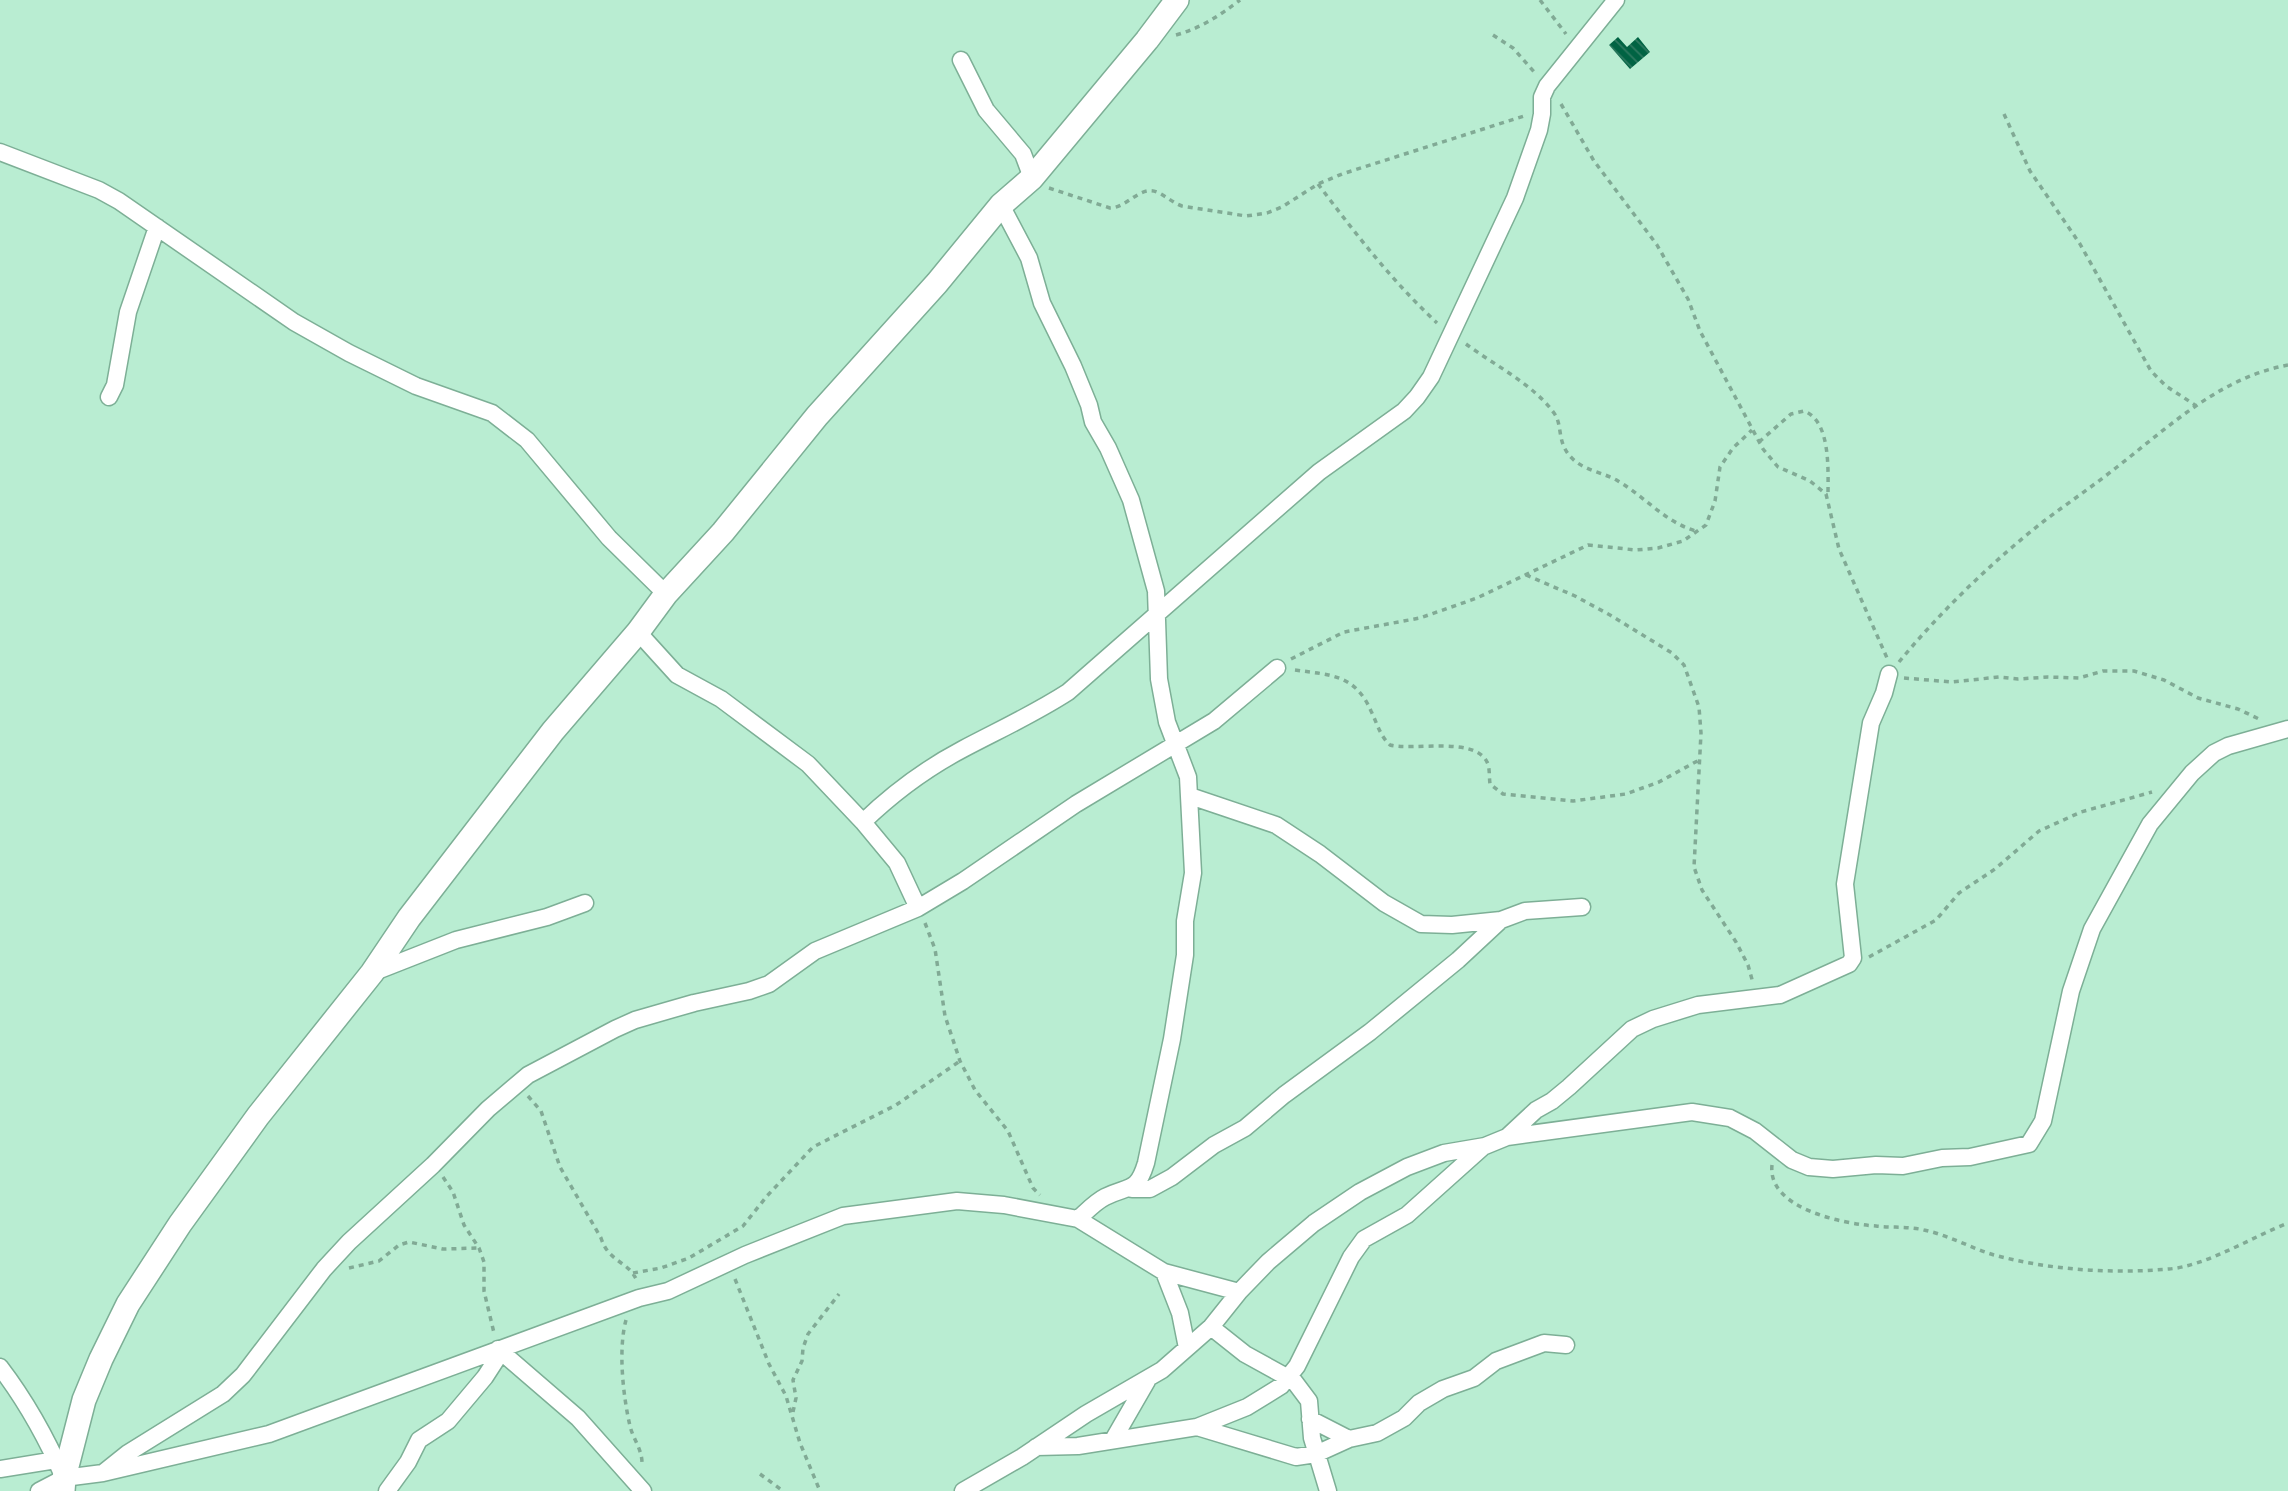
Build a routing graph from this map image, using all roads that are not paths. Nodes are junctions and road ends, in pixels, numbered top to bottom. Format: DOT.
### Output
graph roads {
  1 [pos="1177,0"];
  2 [pos="1616,0"];
  3 [pos="961,60"];
  4 [pos="0,152"];
  5 [pos="1032,177"];
  6 [pos="1001,205"];
  7 [pos="157,227"];
  8 [pos="109,397"];
  9 [pos="666,594"];
  10 [pos="1157,616"];
  11 [pos="638,632"];
  12 [pos="1277,667"];
  13 [pos="1889,674"];
  14 [pos="2285,730"];
  15 [pos="1175,744"];
  16 [pos="1190,796"];
  17 [pos="863,822"];
  18 [pos="585,903"];
  19 [pos="1582,907"];
  20 [pos="918,908"];
  21 [pos="1502,919"];
  22 [pos="372,973"];
  23 [pos="1507,1137"];
  24 [pos="1485,1146"];
  25 [pos="1132,1189"];
  26 [pos="1077,1219"];
  27 [pos="1164,1272"];
  28 [pos="1239,1292"];
  29 [pos="1211,1327"];
  30 [pos="1566,1345"];
  31 [pos="1187,1348"];
  32 [pos="498,1349"];
  33 [pos="0,1367"];
  34 [pos="1287,1378"];
  35 [pos="1148,1379"];
  36 [pos="1310,1419"];
  37 [pos="1197,1427"];
  38 [pos="1349,1439"];
  39 [pos="1114,1440"];
  40 [pos="1036,1447"];
  41 [pos="1316,1454"];
  42 [pos="0,1469"];
  43 [pos="103,1473"];
  44 [pos="61,1476"];
  45 [pos="641,1488"];
  46 [pos="39,1491"];
  47 [pos="387,1491"];
  48 [pos="963,1491"];
  49 [pos="1328,1491"];
  1 -- 5 [label="street"];
  2 -- 10 [label="street"];
  3 -- 5 [label="street"];
  4 -- 7 [label="street"];
  5 -- 6 [label="street"];
  6 -- 9 [label="street"];
  6 -- 10 [label="street"];
  7 -- 8 [label="street"];
  7 -- 9 [label="street"];
  9 -- 11 [label="street"];
  10 -- 15 [label="street"];
  10 -- 17 [label="street"];
  11 -- 17 [label="street"];
  11 -- 22 [label="street"];
  12 -- 15 [label="street"];
  13 -- 23 [label="street"];
  14 -- 23 [label="street"];
  15 -- 16 [label="street"];
  15 -- 20 [label="street"];
  16 -- 21 [label="street"];
  16 -- 25 [label="street"];
  17 -- 20 [label="street"];
  18 -- 22 [label="street"];
  19 -- 21 [label="street"];
  20 -- 43 [label="street"];
  21 -- 25 [label="street"];
  22 -- 44 [label="street"];
  23 -- 24 [label="street"];
  24 -- 28 [label="street"];
  24 -- 34 [label="street"];
  25 -- 26 [label="street"];
  26 -- 27 [label="street"];
  26 -- 32 [label="street"];
  27 -- 28 [label="street"];
  27 -- 31 [label="street"];
  28 -- 29 [label="street"];
  29 -- 31 [label="street"];
  29 -- 34 [label="street"];
  30 -- 38 [label="street"];
  31 -- 35 [label="street"];
  32 -- 43 [label="street"];
  32 -- 45 [label="street"];
  32 -- 47 [label="street"];
  33 -- 44 [label="street"];
  34 -- 36 [label="street"];
  34 -- 37 [label="street"];
  35 -- 39 [label="street"];
  35 -- 40 [label="street"];
  36 -- 38 [label="street"];
  36 -- 41 [label="street"];
  37 -- 39 [label="street"];
  37 -- 41 [label="street"];
  38 -- 41 [label="street"];
  39 -- 40 [label="street"];
  40 -- 48 [label="street"];
  41 -- 49 [label="street"];
  42 -- 44 [label="street"];
  43 -- 44 [label="street"];
  44 -- 46 [label="street"];
}
